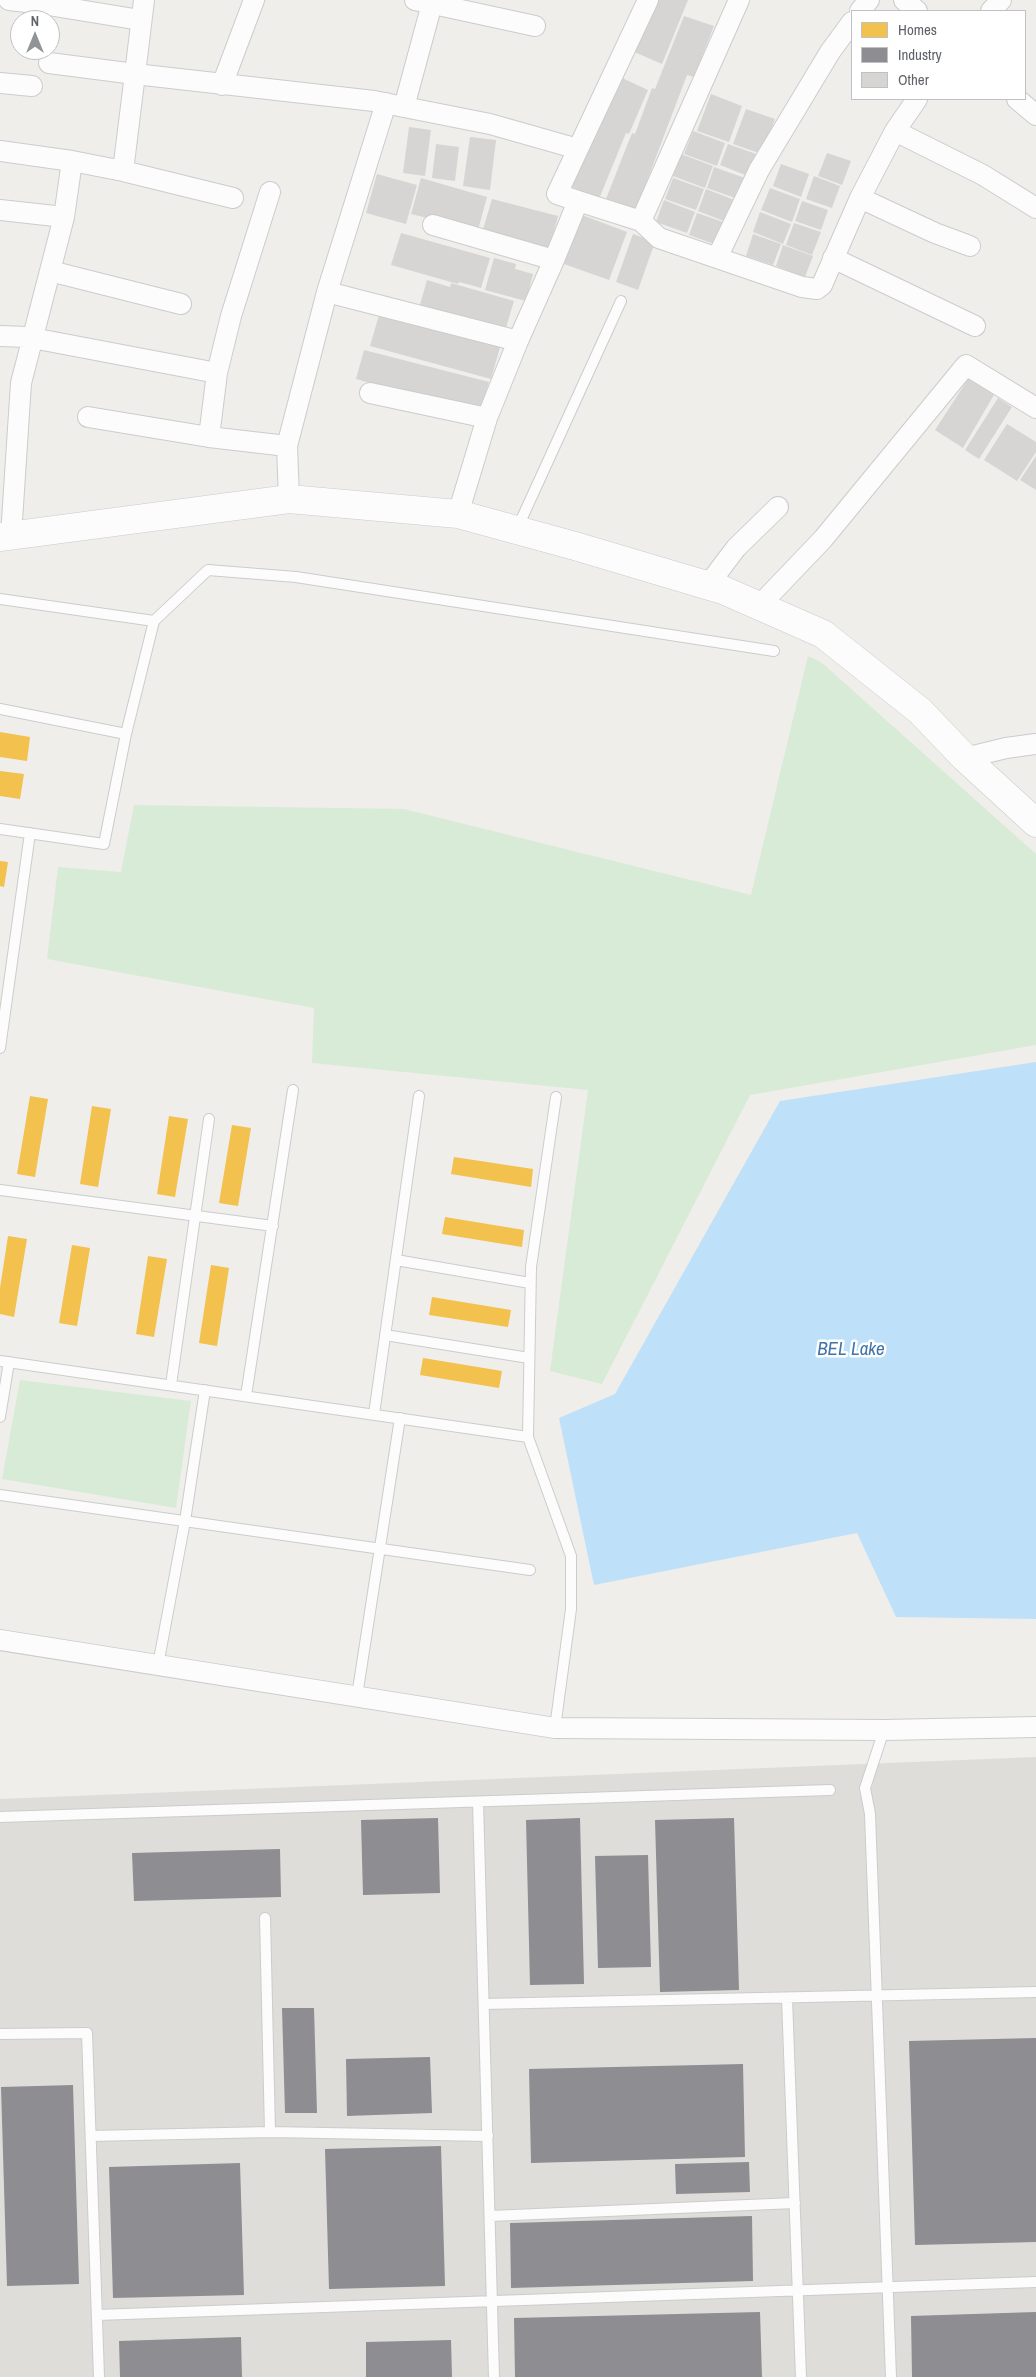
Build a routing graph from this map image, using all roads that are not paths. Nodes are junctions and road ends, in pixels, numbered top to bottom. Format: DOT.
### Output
graph roads {
  1 [pos="9,0"];
  2 [pos="144,0"];
  3 [pos="254,0"];
  4 [pos="648,0"];
  5 [pos="739,0"];
  6 [pos="869,0"];
  7 [pos="904,0"];
  8 [pos="1001,0"];
  9 [pos="427,1"];
  10 [pos="37,2"];
  11 [pos="861,10"];
  12 [pos="916,10"];
  13 [pos="992,10"];
  14 [pos="140,20"];
  15 [pos="851,23"];
  16 [pos="536,26"];
  17 [pos="49,62"];
  18 [pos="135,74"];
  19 [pos="0,83"];
  20 [pos="222,85"];
  21 [pos="32,86"];
  22 [pos="916,100"];
  23 [pos="1018,100"];
  24 [pos="395,105"];
  25 [pos="1036,115"];
  26 [pos="895,131"];
  27 [pos="578,149"];
  28 [pos="0,151"];
  29 [pos="72,161"];
  30 [pos="123,171"];
  31 [pos="270,192"];
  32 [pos="233,198"];
  33 [pos="860,198"];
  34 [pos="578,201"];
  35 [pos="1036,208"];
  36 [pos="0,210"];
  37 [pos="64,217"];
  38 [pos="642,221"];
  39 [pos="433,225"];
  40 [pos="970,246"];
  41 [pos="717,258"];
  42 [pos="833,258"];
  43 [pos="554,260"];
  44 [pos="50,272"];
  45 [pos="327,292"];
  46 [pos="621,301"];
  47 [pos="182,304"];
  48 [pos="975,326"];
  49 [pos="0,336"];
  50 [pos="33,338"];
  51 [pos="518,341"];
  52 [pos="218,373"];
  53 [pos="370,393"];
  54 [pos="1036,408"];
  55 [pos="88,417"];
  56 [pos="486,418"];
  57 [pos="209,437"];
  58 [pos="286,446"];
  59 [pos="289,499"];
  60 [pos="778,507"];
  61 [pos="458,514"];
  62 [pos="516,530"];
  63 [pos="5,536"];
  64 [pos="708,585"];
  65 [pos="0,599"];
  66 [pos="758,606"];
  67 [pos="154,621"];
  68 [pos="774,651"];
  69 [pos="0,709"];
  70 [pos="126,734"];
  71 [pos="1036,744"];
  72 [pos="966,758"];
  73 [pos="1036,823"];
  74 [pos="0,829"];
  75 [pos="30,833"];
  76 [pos="5,970"];
  77 [pos="0,1048"];
  78 [pos="293,1090"];
  79 [pos="419,1096"];
  80 [pos="556,1097"];
  81 [pos="209,1119"];
  82 [pos="0,1190"];
  83 [pos="196,1216"];
  84 [pos="273,1226"];
  85 [pos="396,1260"];
  86 [pos="530,1283"];
  87 [pos="385,1335"];
  88 [pos="530,1358"];
  89 [pos="4,1361"];
  90 [pos="171,1385"];
  91 [pos="205,1390"];
  92 [pos="246,1396"];
  93 [pos="374,1414"];
  94 [pos="0,1417"];
  95 [pos="400,1418"];
  96 [pos="528,1436"];
  97 [pos="0,1495"];
  98 [pos="185,1521"];
  99 [pos="380,1549"];
  100 [pos="530,1570"];
  101 [pos="0,1640"];
  102 [pos="158,1665"];
  103 [pos="357,1696"];
  104 [pos="1036,1727"];
  105 [pos="555,1728"];
  106 [pos="884,1730"];
  107 [pos="830,1790"];
  108 [pos="478,1802"];
  109 [pos="0,1817"];
  110 [pos="265,1918"];
  111 [pos="1036,1992"];
  112 [pos="875,1996"];
  113 [pos="787,1998"];
  114 [pos="484,2004"];
  115 [pos="0,2034"];
  116 [pos="270,2132"];
  117 [pos="91,2136"];
  118 [pos="488,2136"];
  119 [pos="795,2203"];
  120 [pos="490,2216"];
  121 [pos="1036,2282"];
  122 [pos="886,2288"];
  123 [pos="798,2291"];
  124 [pos="492,2301"];
  125 [pos="97,2315"];
  126 [pos="99,2377"];
  127 [pos="494,2377"];
  128 [pos="801,2377"];
  129 [pos="891,2377"];
  1 -- 10 [label="street"];
  2 -- 14 [label="street"];
  3 -- 20 [label="street"];
  4 -- 27 [label="street"];
  5 -- 38 [label="street"];
  6 -- 11 [label="street"];
  7 -- 12 [label="street"];
  8 -- 13 [label="street"];
  9 -- 16 [label="street"];
  9 -- 24 [label="street"];
  10 -- 14 [label="street"];
  14 -- 18 [label="street"];
  15 -- 41 [label="street"];
  17 -- 18 [label="street"];
  18 -- 20 [label="street"];
  18 -- 30 [label="street"];
  19 -- 21 [label="street"];
  20 -- 24 [label="street"];
  22 -- 26 [label="street"];
  23 -- 25 [label="street"];
  24 -- 27 [label="street"];
  24 -- 45 [label="street"];
  26 -- 33 [label="street"];
  26 -- 35 [label="street"];
  27 -- 34 [label="street"];
  28 -- 29 [label="street"];
  29 -- 30 [label="street"];
  29 -- 37 [label="street"];
  30 -- 32 [label="street"];
  31 -- 52 [label="street"];
  33 -- 40 [label="street"];
  33 -- 42 [label="street"];
  34 -- 38 [label="street"];
  34 -- 43 [label="street"];
  36 -- 37 [label="street"];
  37 -- 44 [label="street"];
  38 -- 41 [label="street"];
  39 -- 43 [label="street"];
  41 -- 42 [label="street"];
  42 -- 48 [label="street"];
  43 -- 51 [label="street"];
  44 -- 47 [label="street"];
  44 -- 50 [label="street"];
  45 -- 51 [label="street"];
  45 -- 58 [label="street"];
  46 -- 62 [label="lane"];
  49 -- 50 [label="street"];
  50 -- 52 [label="street"];
  50 -- 63 [label="street"];
  51 -- 56 [label="street"];
  52 -- 57 [label="street"];
  53 -- 56 [label="street"];
  54 -- 66 [label="street"];
  55 -- 57 [label="street"];
  56 -- 61 [label="street"];
  57 -- 58 [label="street"];
  58 -- 59 [label="street"];
  59 -- 61 [label="street"];
  59 -- 63 [label="street"];
  60 -- 64 [label="street"];
  61 -- 62 [label="street"];
  62 -- 64 [label="street"];
  64 -- 66 [label="street"];
  65 -- 67 [label="lane"];
  66 -- 72 [label="street"];
  67 -- 68 [label="lane"];
  67 -- 70 [label="lane"];
  69 -- 70 [label="lane"];
  70 -- 75 [label="lane"];
  71 -- 72 [label="street"];
  72 -- 73 [label="street"];
  74 -- 75 [label="lane"];
  75 -- 76 [label="lane"];
  76 -- 77 [label="lane"];
  78 -- 84 [label="lane"];
  79 -- 85 [label="lane"];
  80 -- 86 [label="lane"];
  81 -- 83 [label="lane"];
  82 -- 83 [label="lane"];
  83 -- 84 [label="lane"];
  83 -- 90 [label="lane"];
  84 -- 92 [label="lane"];
  85 -- 86 [label="lane"];
  85 -- 87 [label="lane"];
  86 -- 88 [label="lane"];
  87 -- 88 [label="lane"];
  87 -- 93 [label="lane"];
  88 -- 96 [label="lane"];
  89 -- 90 [label="lane"];
  89 -- 94 [label="lane"];
  90 -- 91 [label="lane"];
  91 -- 92 [label="lane"];
  91 -- 98 [label="lane"];
  92 -- 93 [label="lane"];
  93 -- 95 [label="lane"];
  95 -- 96 [label="lane"];
  95 -- 99 [label="lane"];
  96 -- 105 [label="lane"];
  97 -- 98 [label="lane"];
  98 -- 99 [label="lane"];
  98 -- 102 [label="lane"];
  99 -- 100 [label="lane"];
  99 -- 103 [label="lane"];
  101 -- 102 [label="street"];
  102 -- 103 [label="street"];
  103 -- 105 [label="street"];
  104 -- 106 [label="street"];
  105 -- 106 [label="street"];
  106 -- 112 [label="lane"];
  107 -- 108 [label="lane"];
  108 -- 109 [label="lane"];
  108 -- 114 [label="lane"];
  110 -- 116 [label="lane"];
  111 -- 112 [label="lane"];
  112 -- 113 [label="lane"];
  112 -- 122 [label="lane"];
  113 -- 114 [label="lane"];
  113 -- 119 [label="lane"];
  114 -- 118 [label="lane"];
  115 -- 117 [label="lane"];
  116 -- 117 [label="lane"];
  116 -- 118 [label="lane"];
  117 -- 125 [label="lane"];
  118 -- 120 [label="lane"];
  119 -- 120 [label="lane"];
  119 -- 123 [label="lane"];
  120 -- 124 [label="lane"];
  121 -- 122 [label="lane"];
  122 -- 123 [label="lane"];
  122 -- 129 [label="lane"];
  123 -- 124 [label="lane"];
  123 -- 128 [label="lane"];
  124 -- 125 [label="lane"];
  124 -- 127 [label="lane"];
  125 -- 126 [label="lane"];
}
